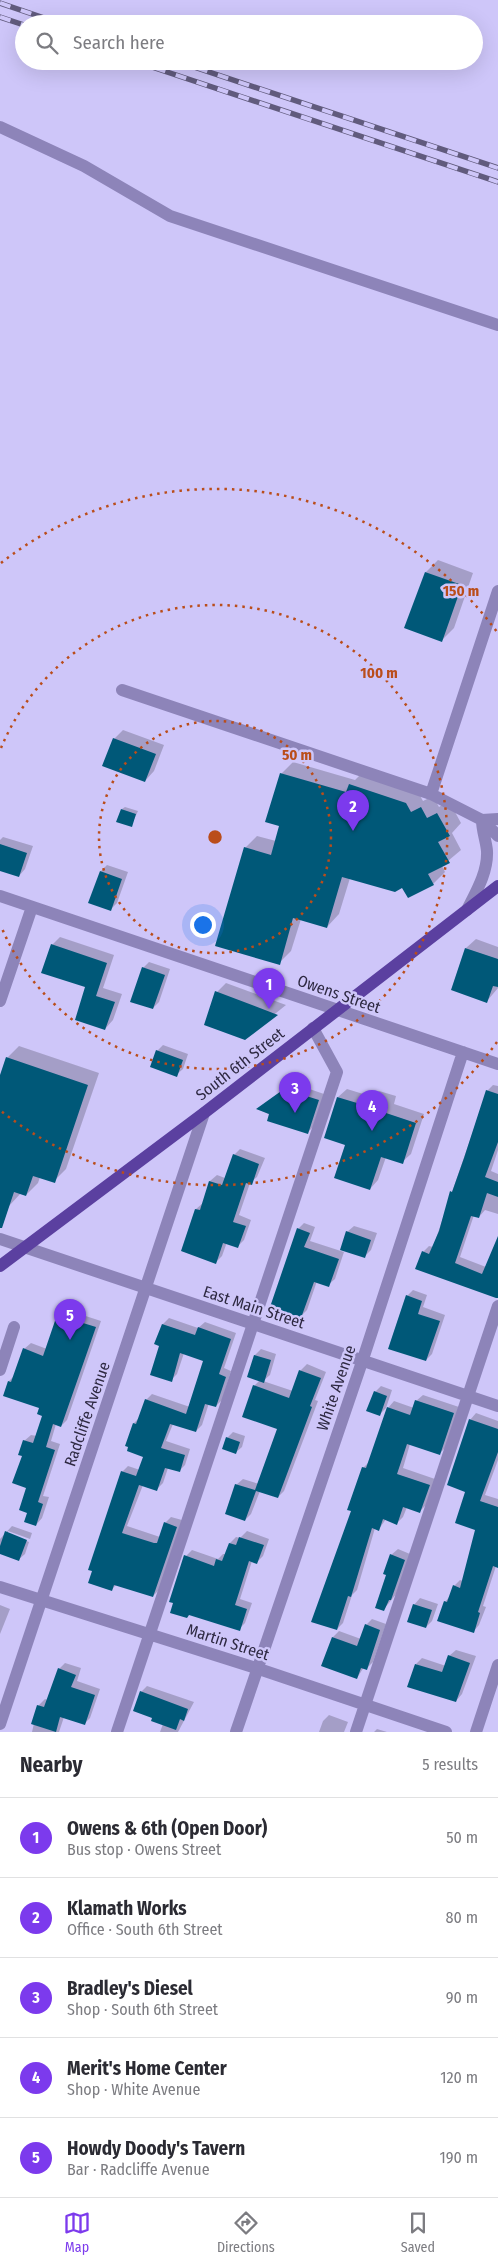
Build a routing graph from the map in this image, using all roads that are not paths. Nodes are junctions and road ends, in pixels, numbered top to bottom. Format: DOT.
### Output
graph roads {
  1 [pos="0,127"];
  2 [pos="498,325"];
  3 [pos="498,591"];
  4 [pos="122,690"];
  5 [pos="431,794"];
  6 [pos="498,819"];
  7 [pos="482,820"];
  8 [pos="498,836"];
  9 [pos="498,886"];
  10 [pos="0,896"];
  11 [pos="32,907"];
  12 [pos="466,910"];
  13 [pos="0,1000"];
  14 [pos="336,1010"];
  15 [pos="313,1028"];
  16 [pos="463,1052"];
  17 [pos="498,1064"];
  18 [pos="204,1113"];
  19 [pos="0,1239"];
  20 [pos="24,1248"];
  21 [pos="0,1266"];
  22 [pos="146,1289"];
  23 [pos="498,1306"];
  24 [pos="255,1324"];
  25 [pos="14,1327"];
  26 [pos="363,1359"];
  27 [pos="0,1370"];
  28 [pos="469,1396"];
  29 [pos="498,1406"];
  30 [pos="0,1587"];
  31 [pos="41,1601"];
  32 [pos="149,1634"];
  33 [pos="498,1665"];
  34 [pos="256,1668"];
  35 [pos="365,1705"];
  36 [pos="0,1724"];
  37 [pos="117,1732"];
  38 [pos="236,1732"];
  39 [pos="356,1732"];
  40 [pos="446,1732"];
  41 [pos="476,1732"];
  1 -- 2 [label="street"];
  3 -- 5 [label="street"];
  4 -- 5 [label="street"];
  5 -- 7 [label="street"];
  6 -- 7 [label="street"];
  7 -- 8 [label="street"];
  7 -- 12 [label="street"];
  9 -- 12 [label="main road, South 6th Street"];
  10 -- 11 [label="street, Owens Street"];
  11 -- 13 [label="street"];
  11 -- 14 [label="street, Owens Street"];
  12 -- 14 [label="main road, South 6th Street"];
  14 -- 15 [label="main road, South 6th Street"];
  14 -- 16 [label="street, Owens Street"];
  15 -- 18 [label="main road, South 6th Street"];
  15 -- 24 [label="street"];
  16 -- 17 [label="street, Owens Street"];
  16 -- 26 [label="street, White Avenue"];
  18 -- 20 [label="main road, South 6th Street"];
  18 -- 22 [label="street, Radcliffe Avenue"];
  19 -- 20 [label="street, East Main Street"];
  20 -- 21 [label="main road, South 6th Street"];
  20 -- 22 [label="street, East Main Street"];
  22 -- 24 [label="street, East Main Street"];
  22 -- 31 [label="street, Radcliffe Avenue"];
  23 -- 28 [label="street"];
  24 -- 26 [label="street, East Main Street"];
  24 -- 32 [label="street"];
  25 -- 27 [label="street"];
  26 -- 28 [label="street, East Main Street"];
  26 -- 34 [label="street, White Avenue"];
  28 -- 29 [label="street, East Main Street"];
  28 -- 35 [label="street"];
  30 -- 31 [label="street, Martin Street"];
  31 -- 32 [label="street, Martin Street"];
  31 -- 36 [label="street, Radcliffe Avenue"];
  32 -- 34 [label="street, Martin Street"];
  32 -- 37 [label="street"];
  33 -- 41 [label="street"];
  34 -- 35 [label="street, Martin Street"];
  34 -- 38 [label="street, White Avenue"];
  35 -- 39 [label="street"];
  35 -- 40 [label="street, Martin Street"];
}
